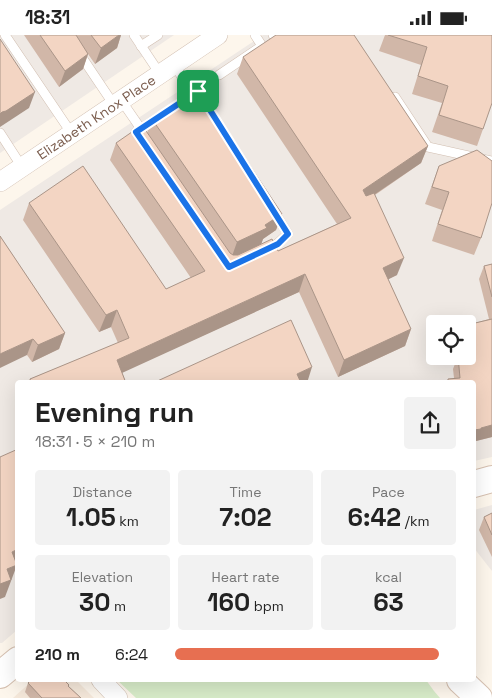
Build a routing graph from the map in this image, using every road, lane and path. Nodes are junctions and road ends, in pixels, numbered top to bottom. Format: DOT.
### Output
graph roads {
  1 [pos="5,35"];
  2 [pos="67,35"];
  3 [pos="134,35"];
  4 [pos="158,35"];
  5 [pos="218,35"];
  6 [pos="255,35"];
  7 [pos="272,35"];
  8 [pos="279,35"];
  9 [pos="142,46"];
  10 [pos="167,69"];
  11 [pos="219,75"];
  12 [pos="391,91"];
  13 [pos="203,99"];
  14 [pos="117,103"];
  15 [pos="163,114"];
  16 [pos="141,129"];
  17 [pos="0,133"];
  18 [pos="72,134"];
  19 [pos="142,140"];
  20 [pos="492,161"];
  21 [pos="22,167"];
  22 [pos="0,182"];
  23 [pos="267,200"];
  24 [pos="253,255"];
  25 [pos="492,479"];
  26 [pos="476,483"];
  27 [pos="15,662"];
  28 [pos="0,675"];
  29 [pos="104,682"];
  30 [pos="462,682"];
  31 [pos="118,698"];
  32 [pos="479,698"];
  1 -- 18 [label="lane"];
  2 -- 14 [label="lane"];
  3 -- 9 [label="lane"];
  4 -- 9 [label="lane"];
  5 -- 10 [label="street, Elizabeth Knox Place"];
  6 -- 11 [label="lane"];
  7 -- 8 [label="lane"];
  9 -- 10 [label="lane"];
  10 -- 13 [label="lane"];
  10 -- 14 [label="street, Elizabeth Knox Place"];
  12 -- 20 [label="lane"];
  14 -- 16 [label="lane"];
  14 -- 18 [label="street, Elizabeth Knox Place"];
  15 -- 16 [label="lane"];
  16 -- 19 [label="lane"];
  17 -- 21 [label="lane"];
  18 -- 21 [label="street, Elizabeth Knox Place"];
  21 -- 22 [label="street, Elizabeth Knox Place"];
  23 -- 24 [label="lane"];
  25 -- 26 [label="main road"];
  27 -- 28 [label="main road"];
  29 -- 31 [label="street"];
  30 -- 32 [label="main road"];
}
